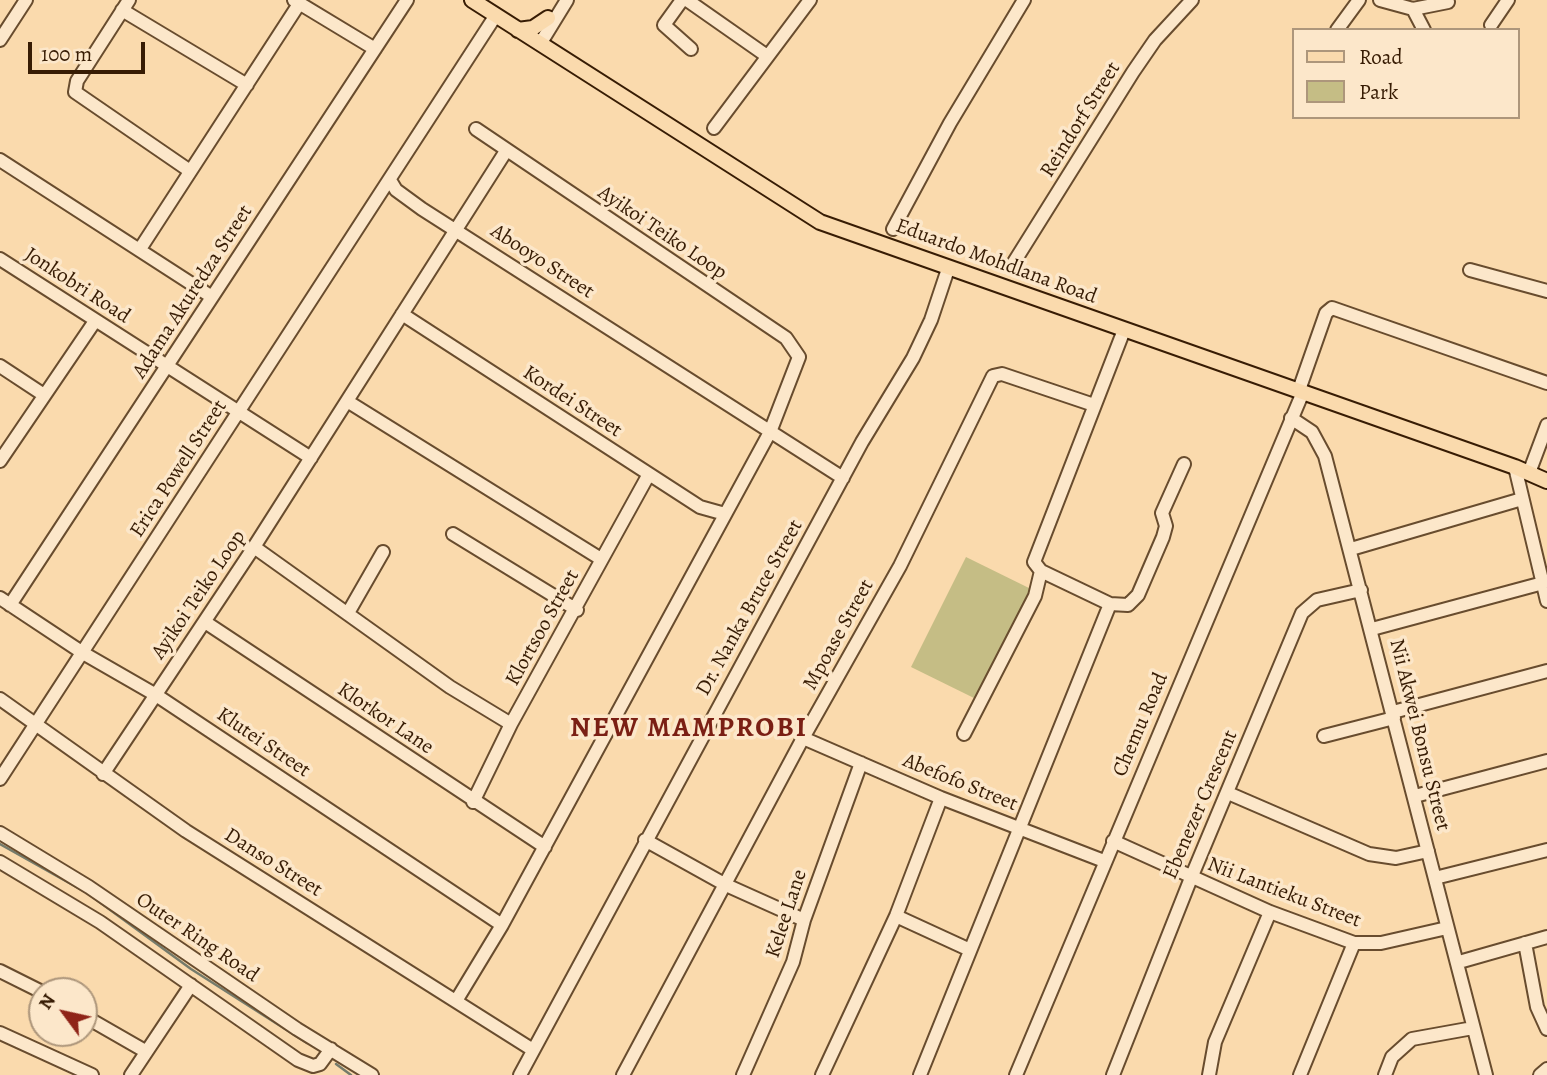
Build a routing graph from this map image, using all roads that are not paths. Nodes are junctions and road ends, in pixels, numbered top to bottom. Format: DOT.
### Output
graph roads {
  1 [pos="26,0"];
  2 [pos="407,0"];
  3 [pos="472,0"];
  4 [pos="560,0"];
  5 [pos="567,0"];
  6 [pos="685,0"];
  7 [pos="810,0"];
  8 [pos="1024,0"];
  9 [pos="1192,0"];
  10 [pos="1359,0"];
  11 [pos="1380,0"];
  12 [pos="1508,0"];
  13 [pos="297,2"];
  14 [pos="1448,2"];
  15 [pos="125,5"];
  16 [pos="1413,9"];
  17 [pos="496,15"];
  18 [pos="549,24"];
  19 [pos="1490,25"];
  20 [pos="1338,28"];
  21 [pos="1423,28"];
  22 [pos="518,30"];
  23 [pos="0,40"];
  24 [pos="541,45"];
  25 [pos="375,49"];
  26 [pos="691,49"];
  27 [pos="767,56"];
  28 [pos="247,85"];
  29 [pos="714,128"];
  30 [pos="476,129"];
  31 [pos="506,151"];
  32 [pos="0,160"];
  33 [pos="190,171"];
  34 [pos="390,180"];
  35 [pos="456,228"];
  36 [pos="893,229"];
  37 [pos="140,249"];
  38 [pos="0,259"];
  39 [pos="1011,267"];
  40 [pos="948,269"];
  41 [pos="1470,270"];
  42 [pos="1547,291"];
  43 [pos="212,297"];
  44 [pos="402,314"];
  45 [pos="95,321"];
  46 [pos="1124,330"];
  47 [pos="0,366"];
  48 [pos="169,366"];
  49 [pos="1547,383"];
  50 [pos="1301,391"];
  51 [pos="44,395"];
  52 [pos="347,401"];
  53 [pos="1094,405"];
  54 [pos="239,412"];
  55 [pos="1291,418"];
  56 [pos="1547,425"];
  57 [pos="770,432"];
  58 [pos="311,458"];
  59 [pos="0,461"];
  60 [pos="1184,464"];
  61 [pos="1522,470"];
  62 [pos="649,474"];
  63 [pos="843,478"];
  64 [pos="1547,481"];
  65 [pos="1522,499"];
  66 [pos="725,514"];
  67 [pos="453,534"];
  68 [pos="254,547"];
  69 [pos="1351,549"];
  70 [pos="383,552"];
  71 [pos="601,559"];
  72 [pos="1041,571"];
  73 [pos="1543,583"];
  74 [pos="1361,590"];
  75 [pos="5,601"];
  76 [pos="1547,601"];
  77 [pos="1110,604"];
  78 [pos="577,610"];
  79 [pos="348,613"];
  80 [pos="205,622"];
  81 [pos="1372,629"];
  82 [pos="83,653"];
  83 [pos="1547,671"];
  84 [pos="156,695"];
  85 [pos="0,699"];
  86 [pos="1393,715"];
  87 [pos="511,724"];
  88 [pos="36,726"];
  89 [pos="964,734"];
  90 [pos="1324,736"];
  91 [pos="803,738"];
  92 [pos="1547,761"];
  93 [pos="860,763"];
  94 [pos="103,774"];
  95 [pos="0,779"];
  96 [pos="1228,793"];
  97 [pos="1415,796"];
  98 [pos="941,798"];
  99 [pos="473,802"];
  100 [pos="1021,828"];
  101 [pos="0,833"];
  102 [pos="645,840"];
  103 [pos="1113,841"];
  104 [pos="545,847"];
  105 [pos="1547,850"];
  106 [pos="1428,851"];
  107 [pos="1104,861"];
  108 [pos="0,862"];
  109 [pos="1191,878"];
  110 [pos="1435,878"];
  111 [pos="726,885"];
  112 [pos="1270,912"];
  113 [pos="896,916"];
  114 [pos="804,920"];
  115 [pos="502,925"];
  116 [pos="1447,928"];
  117 [pos="1547,937"];
  118 [pos="1354,943"];
  119 [pos="1525,943"];
  120 [pos="970,950"];
  121 [pos="1459,962"];
  122 [pos="0,971"];
  123 [pos="28,985"];
  124 [pos="191,985"];
  125 [pos="456,1002"];
  126 [pos="98,1024"];
  127 [pos="1473,1028"];
  128 [pos="1547,1029"];
  129 [pos="0,1032"];
  130 [pos="331,1049"];
  131 [pos="533,1050"];
  132 [pos="145,1051"];
  133 [pos="1547,1069"];
  134 [pos="369,1074"];
  135 [pos="92,1075"];
  136 [pos="131,1075"];
  137 [pos="520,1075"];
  138 [pos="623,1075"];
  139 [pos="743,1075"];
  140 [pos="822,1075"];
  141 [pos="920,1075"];
  142 [pos="1016,1075"];
  143 [pos="1113,1075"];
  144 [pos="1209,1075"];
  145 [pos="1300,1075"];
  146 [pos="1385,1075"];
  147 [pos="1486,1075"];
  148 [pos="1540,1075"];
  1 -- 23 [label="street"];
  2 -- 25 [label="street, Adama Akuredza Street"];
  3 -- 17 [label="main road, Eduardo Mohdlana Road"];
  4 -- 18 [label="street"];
  5 -- 18 [label="street"];
  6 -- 26 [label="street"];
  6 -- 27 [label="street"];
  7 -- 27 [label="street"];
  8 -- 36 [label="street"];
  9 -- 39 [label="street, Reindorf Street"];
  10 -- 20 [label="street"];
  11 -- 16 [label="street"];
  12 -- 19 [label="street"];
  13 -- 25 [label="street"];
  13 -- 28 [label="street"];
  14 -- 16 [label="street"];
  15 -- 28 [label="street"];
  15 -- 33 [label="street"];
  16 -- 21 [label="street"];
  17 -- 22 [label="main road, Eduardo Mohdlana Road"];
  17 -- 34 [label="street"];
  18 -- 22 [label="main road"];
  18 -- 24 [label="main road"];
  22 -- 24 [label="main road, Eduardo Mohdlana Road"];
  24 -- 40 [label="main road, Eduardo Mohdlana Road"];
  25 -- 43 [label="street, Adama Akuredza Street"];
  27 -- 29 [label="street"];
  28 -- 33 [label="street"];
  30 -- 31 [label="street"];
  31 -- 35 [label="street, Ayikoi Teiko Loop"];
  31 -- 57 [label="street, Ayikoi Teiko Loop"];
  32 -- 37 [label="street"];
  33 -- 37 [label="street"];
  34 -- 35 [label="street, Abooyo Street"];
  34 -- 54 [label="street, Erica Powell Street"];
  35 -- 44 [label="street, Ayikoi Teiko Loop"];
  35 -- 57 [label="street, Abooyo Street"];
  37 -- 43 [label="street"];
  38 -- 45 [label="street, Jonkobri Road"];
  40 -- 46 [label="main road, Eduardo Mohdlana Road"];
  40 -- 63 [label="street, Dr. Nanka Bruce Street"];
  41 -- 42 [label="street"];
  43 -- 48 [label="street, Adama Akuredza Street"];
  44 -- 52 [label="street, Ayikoi Teiko Loop"];
  44 -- 62 [label="street, Kordei Street"];
  45 -- 48 [label="street, Jonkobri Road"];
  45 -- 51 [label="street"];
  46 -- 50 [label="main road, Eduardo Mohdlana Road"];
  46 -- 53 [label="street"];
  47 -- 51 [label="street"];
  48 -- 54 [label="street, Jonkobri Road"];
  48 -- 75 [label="street, Adama Akuredza Street"];
  49 -- 50 [label="street, Chemu Road"];
  50 -- 55 [label="street, Chemu Road"];
  50 -- 61 [label="main road, Eduardo Mohdlana Road"];
  51 -- 59 [label="street"];
  52 -- 58 [label="street, Ayikoi Teiko Loop"];
  52 -- 71 [label="street"];
  53 -- 72 [label="street"];
  53 -- 91 [label="street, Mpoase Street"];
  54 -- 58 [label="street, Jonkobri Road"];
  54 -- 82 [label="street, Erica Powell Street"];
  55 -- 69 [label="street, Nii Akwei Bonsu Street"];
  55 -- 103 [label="street, Chemu Road"];
  56 -- 61 [label="street"];
  57 -- 63 [label="street, Abooyo Street"];
  57 -- 66 [label="street, Ayikoi Teiko Loop"];
  58 -- 68 [label="street, Ayikoi Teiko Loop"];
  60 -- 77 [label="street"];
  61 -- 64 [label="main road, Eduardo Mohdlana Road"];
  61 -- 65 [label="street"];
  62 -- 66 [label="street, Kordei Street"];
  62 -- 71 [label="street, Klortsoo Street"];
  63 -- 102 [label="street, Dr. Nanka Bruce Street"];
  65 -- 69 [label="street"];
  65 -- 73 [label="street"];
  66 -- 104 [label="street, Ayikoi Teiko Loop"];
  67 -- 78 [label="street"];
  68 -- 79 [label="street"];
  68 -- 80 [label="street, Ayikoi Teiko Loop"];
  69 -- 74 [label="street, Nii Akwei Bonsu Street"];
  70 -- 79 [label="street"];
  71 -- 78 [label="street, Klortsoo Street"];
  72 -- 77 [label="street"];
  72 -- 89 [label="street"];
  73 -- 76 [label="street"];
  73 -- 81 [label="street"];
  74 -- 81 [label="street, Nii Akwei Bonsu Street"];
  74 -- 96 [label="street, Ebenezer Crescent"];
  75 -- 82 [label="street, Klutei Street"];
  77 -- 100 [label="street"];
  78 -- 87 [label="street, Klortsoo Street"];
  79 -- 87 [label="street"];
  80 -- 84 [label="street, Ayikoi Teiko Loop"];
  80 -- 99 [label="street, Klorkor Lane"];
  81 -- 86 [label="street, Nii Akwei Bonsu Street"];
  82 -- 84 [label="street, Klutei Street"];
  82 -- 88 [label="street, Erica Powell Street"];
  83 -- 86 [label="street"];
  84 -- 94 [label="street, Ayikoi Teiko Loop"];
  84 -- 115 [label="street, Klutei Street"];
  85 -- 88 [label="street, Danso Street"];
  86 -- 90 [label="street"];
  86 -- 97 [label="street, Nii Akwei Bonsu Street"];
  87 -- 99 [label="street, Klortsoo Street"];
  88 -- 94 [label="street, Danso Street"];
  88 -- 95 [label="street, Erica Powell Street"];
  91 -- 93 [label="street, Abefofo Street"];
  91 -- 111 [label="street, Mpoase Street"];
  92 -- 97 [label="street"];
  93 -- 98 [label="street, Abefofo Street"];
  93 -- 114 [label="street, Kelee Lane"];
  94 -- 125 [label="street, Danso Street"];
  96 -- 106 [label="street"];
  96 -- 109 [label="street, Ebenezer Crescent"];
  97 -- 106 [label="street, Nii Akwei Bonsu Street"];
  98 -- 100 [label="street, Abefofo Street"];
  98 -- 113 [label="street"];
  99 -- 104 [label="street, Klorkor Lane"];
  100 -- 107 [label="street, Abefofo Street"];
  100 -- 120 [label="street"];
  101 -- 130 [label="street, Outer Ring Road"];
  102 -- 111 [label="street"];
  102 -- 131 [label="street, Dr. Nanka Bruce Street"];
  103 -- 107 [label="street, Chemu Road"];
  103 -- 109 [label="street, Nii Lantieku Street"];
  104 -- 115 [label="street, Ayikoi Teiko Loop"];
  105 -- 110 [label="street"];
  106 -- 110 [label="street, Nii Akwei Bonsu Street"];
  107 -- 142 [label="street, Chemu Road"];
  108 -- 124 [label="street"];
  109 -- 112 [label="street, Nii Lantieku Street"];
  109 -- 143 [label="street, Ebenezer Crescent"];
  110 -- 116 [label="street, Nii Akwei Bonsu Street"];
  111 -- 114 [label="street"];
  111 -- 138 [label="street, Mpoase Street"];
  112 -- 118 [label="street, Nii Lantieku Street"];
  112 -- 144 [label="street"];
  113 -- 120 [label="street"];
  113 -- 140 [label="street"];
  114 -- 139 [label="street, Kelee Lane"];
  115 -- 125 [label="street, Ayikoi Teiko Loop"];
  116 -- 118 [label="street, Nii Lantieku Street"];
  116 -- 121 [label="street, Nii Akwei Bonsu Street"];
  117 -- 119 [label="street"];
  118 -- 145 [label="street"];
  119 -- 121 [label="street"];
  119 -- 128 [label="street"];
  120 -- 141 [label="street"];
  121 -- 127 [label="street, Nii Akwei Bonsu Street"];
  122 -- 123 [label="street"];
  124 -- 130 [label="street"];
  124 -- 132 [label="street"];
  125 -- 131 [label="street, Danso Street"];
  126 -- 132 [label="street"];
  127 -- 146 [label="street"];
  127 -- 147 [label="street, Nii Akwei Bonsu Street"];
  129 -- 135 [label="street"];
  130 -- 134 [label="street, Outer Ring Road"];
  131 -- 137 [label="street, Dr. Nanka Bruce Street"];
  132 -- 136 [label="street"];
  133 -- 148 [label="street"];
}
